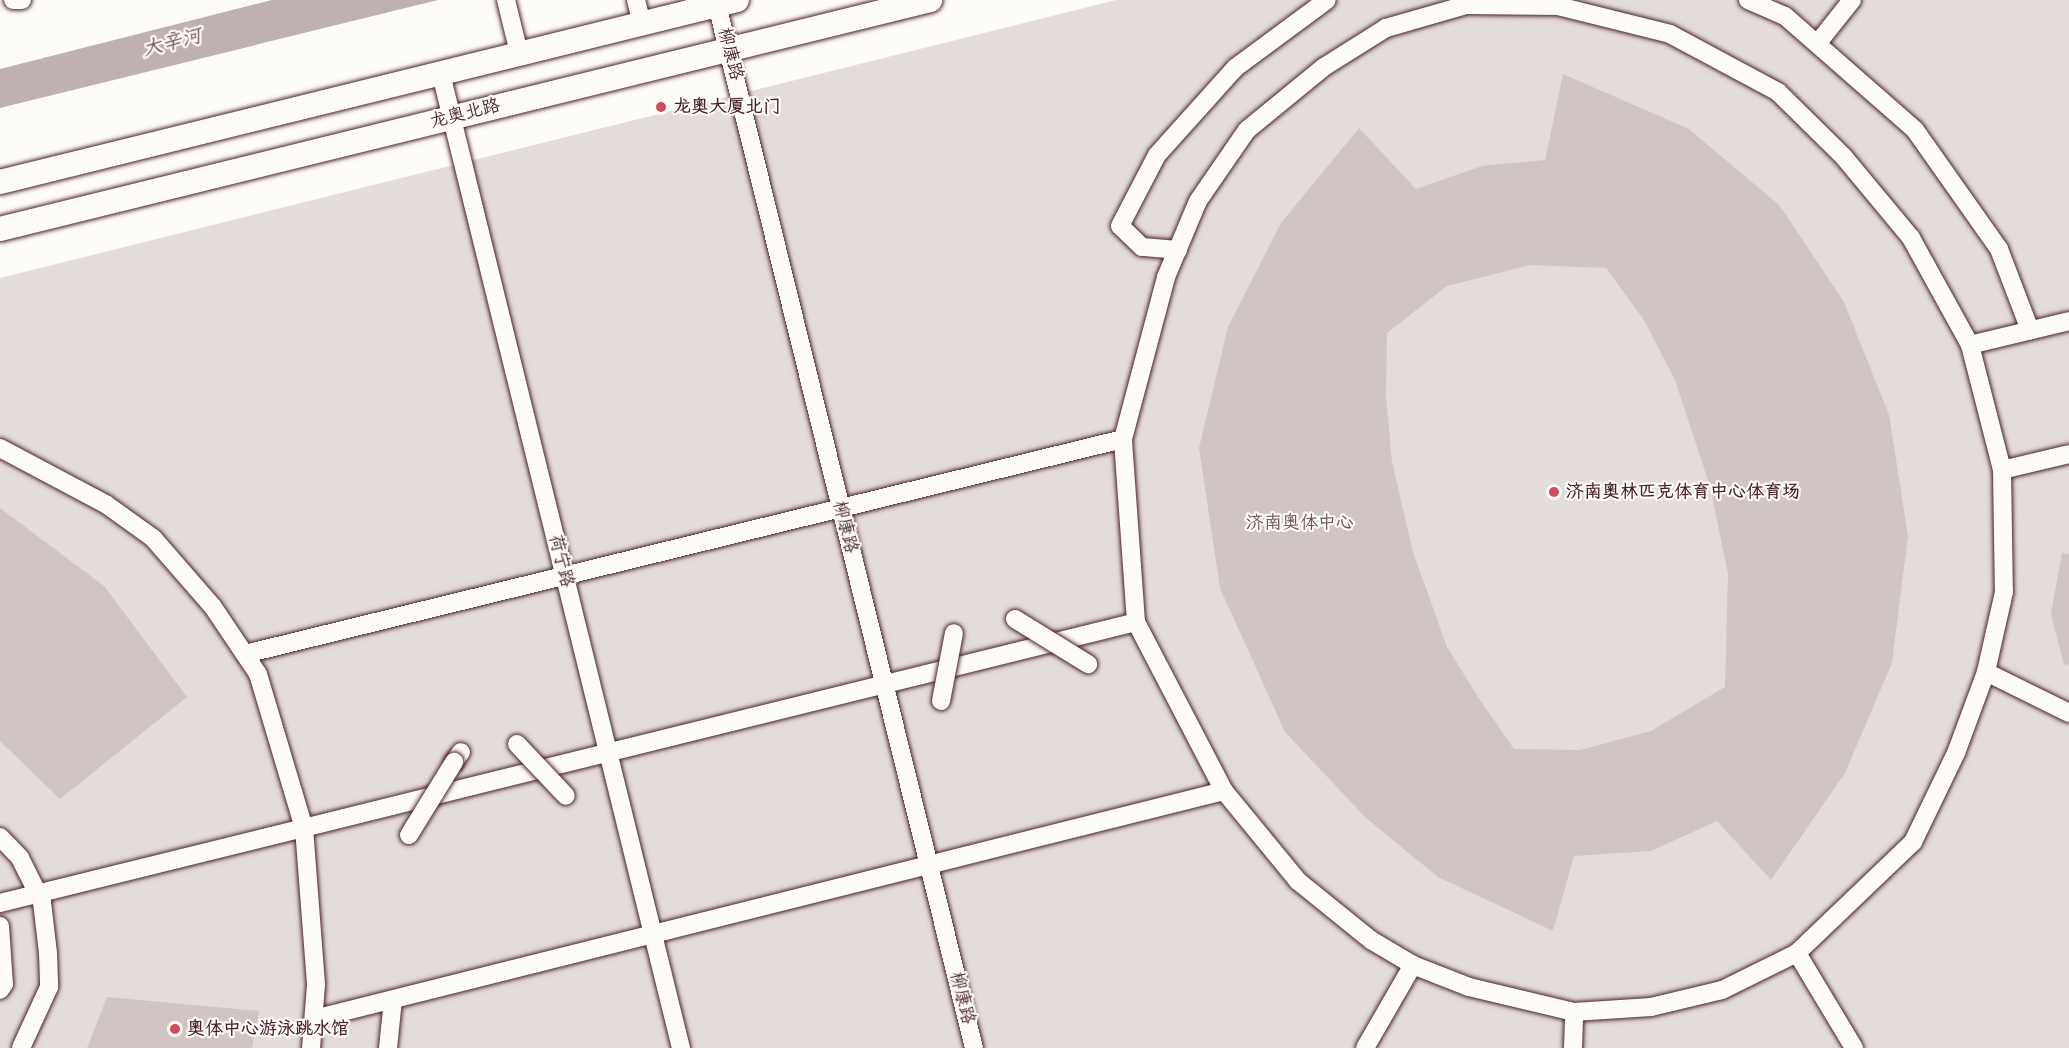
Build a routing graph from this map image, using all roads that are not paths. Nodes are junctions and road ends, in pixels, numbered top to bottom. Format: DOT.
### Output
graph roads {
  1 [pos="506,0"];
  2 [pos="636,0"];
  3 [pos="930,0"];
  4 [pos="1327,0"];
  5 [pos="1748,0"];
  6 [pos="1852,0"];
  7 [pos="727,2"];
  8 [pos="642,24"];
  9 [pos="1817,44"];
  10 [pos="729,49"];
  11 [pos="519,53"];
  12 [pos="441,74"];
  13 [pos="450,118"];
  14 [pos="0,182"];
  15 [pos="0,230"];
  16 [pos="1178,250"];
  17 [pos="2069,321"];
  18 [pos="2030,330"];
  19 [pos="1970,345"];
  20 [pos="1123,439"];
  21 [pos="0,448"];
  22 [pos="2069,454"];
  23 [pos="2002,470"];
  24 [pos="841,511"];
  25 [pos="566,576"];
  26 [pos="1013,618"];
  27 [pos="1136,622"];
  28 [pos="955,632"];
  29 [pos="245,654"];
  30 [pos="1088,664"];
  31 [pos="1986,672"];
  32 [pos="885,684"];
  33 [pos="941,701"];
  34 [pos="2069,713"];
  35 [pos="515,742"];
  36 [pos="609,752"];
  37 [pos="458,757"];
  38 [pos="1224,791"];
  39 [pos="566,796"];
  40 [pos="304,828"];
  41 [pos="409,835"];
  42 [pos="0,837"];
  43 [pos="929,865"];
  44 [pos="38,893"];
  45 [pos="0,903"];
  46 [pos="0,926"];
  47 [pos="653,934"];
  48 [pos="1797,953"];
  49 [pos="1413,965"];
  50 [pos="0,990"];
  51 [pos="393,1000"];
  52 [pos="1574,1012"];
  53 [pos="314,1019"];
  54 [pos="21,1048"];
  55 [pos="311,1048"];
  56 [pos="388,1048"];
  57 [pos="681,1048"];
  58 [pos="974,1048"];
  59 [pos="1365,1048"];
  60 [pos="1573,1048"];
  61 [pos="1854,1048"];
  1 -- 11 [label="street"];
  2 -- 8 [label="street"];
  3 -- 10 [label="main road, 龙奥北路"];
  4 -- 16 [label="street"];
  5 -- 9 [label="street"];
  6 -- 9 [label="street"];
  7 -- 8 [label="main road"];
  7 -- 10 [label="street, 柳康路"];
  8 -- 11 [label="main road"];
  9 -- 18 [label="street"];
  10 -- 13 [label="main road, 龙奥北路"];
  10 -- 24 [label="street, 柳康路"];
  11 -- 12 [label="main road"];
  12 -- 13 [label="street, 荷宁路"];
  12 -- 14 [label="main road"];
  13 -- 15 [label="main road, 龙奥北路"];
  13 -- 25 [label="street, 荷宁路"];
  16 -- 19 [label="street"];
  16 -- 20 [label="street"];
  17 -- 18 [label="street"];
  18 -- 19 [label="street"];
  19 -- 23 [label="street"];
  20 -- 24 [label="street"];
  20 -- 27 [label="street"];
  21 -- 29 [label="street"];
  22 -- 23 [label="street"];
  23 -- 31 [label="street"];
  24 -- 25 [label="street"];
  24 -- 32 [label="street, 柳康路"];
  25 -- 29 [label="street"];
  25 -- 36 [label="street, 荷宁路"];
  26 -- 30 [label="street, bridge"];
  27 -- 32 [label="street"];
  27 -- 38 [label="street"];
  28 -- 33 [label="street, bridge"];
  29 -- 40 [label="street"];
  31 -- 34 [label="street"];
  31 -- 48 [label="street"];
  32 -- 36 [label="street"];
  32 -- 43 [label="street, 柳康路"];
  35 -- 39 [label="street, bridge"];
  36 -- 40 [label="street"];
  36 -- 47 [label="street, 荷宁路"];
  37 -- 41 [label="street, bridge"];
  38 -- 43 [label="street"];
  38 -- 49 [label="street"];
  40 -- 44 [label="street"];
  40 -- 53 [label="street"];
  42 -- 44 [label="street"];
  43 -- 47 [label="street"];
  43 -- 58 [label="street, 柳康路"];
  44 -- 45 [label="street"];
  44 -- 54 [label="street"];
  46 -- 50 [label="street"];
  47 -- 51 [label="street"];
  47 -- 57 [label="street, 荷宁路"];
  48 -- 52 [label="street"];
  48 -- 61 [label="street"];
  49 -- 52 [label="street"];
  49 -- 59 [label="street"];
  51 -- 53 [label="street"];
  51 -- 56 [label="street"];
  52 -- 60 [label="street"];
  53 -- 55 [label="street"];
}
